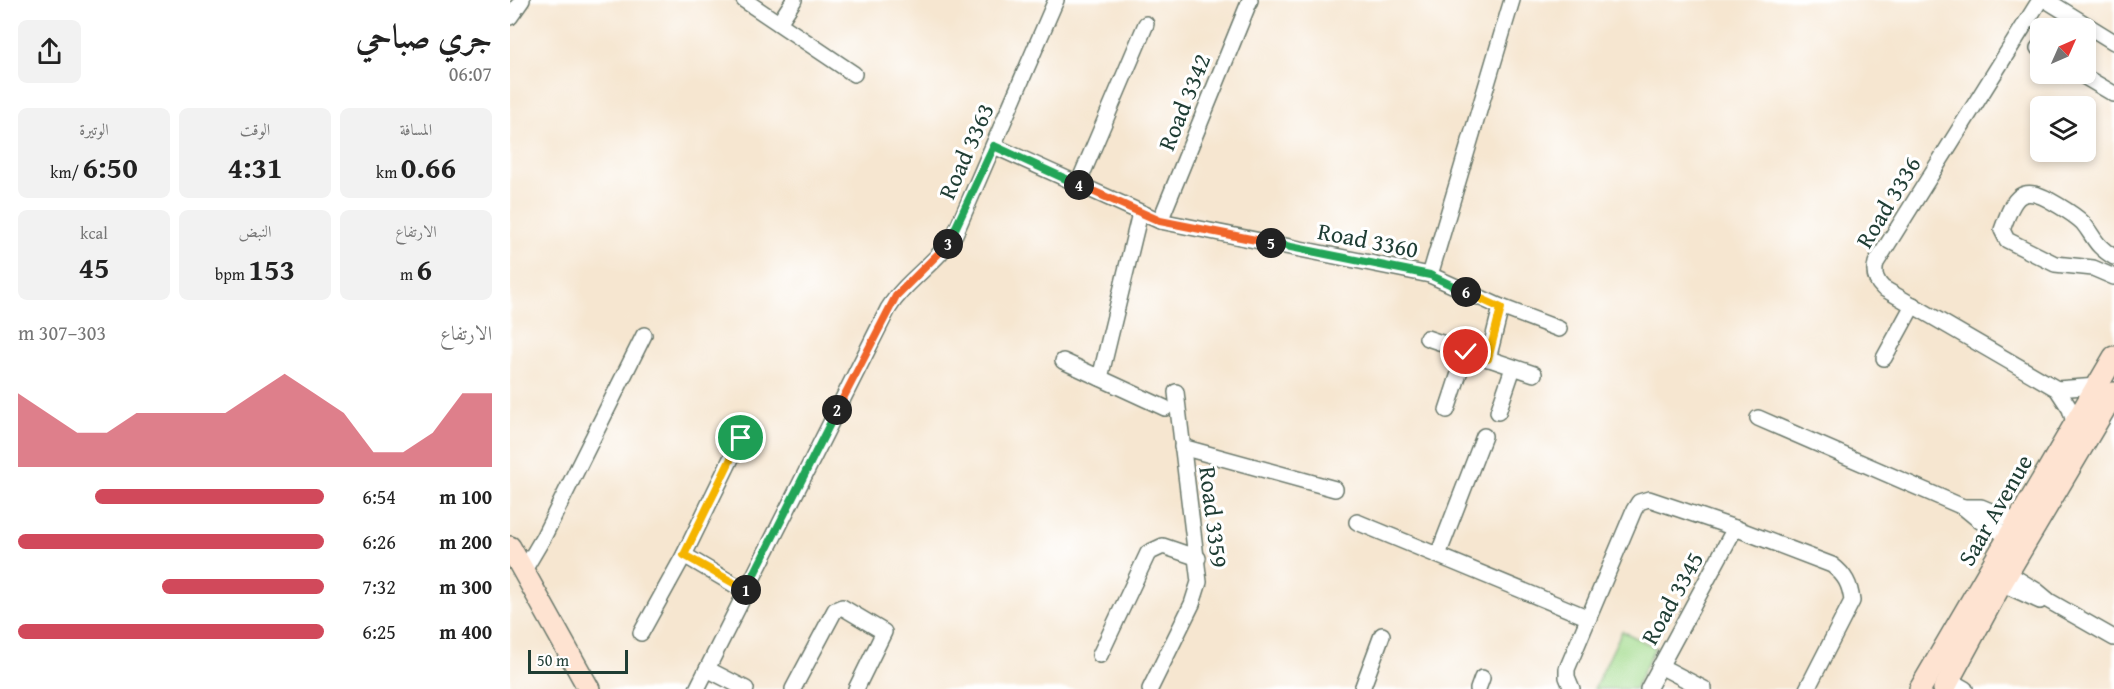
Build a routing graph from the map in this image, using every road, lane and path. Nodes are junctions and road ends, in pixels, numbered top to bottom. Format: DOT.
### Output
graph roads {
  1 [pos="522,0"];
  2 [pos="744,0"];
  3 [pos="794,0"];
  4 [pos="1056,0"];
  5 [pos="1250,0"];
  6 [pos="1512,0"];
  7 [pos="2040,0"];
  8 [pos="2046,0"];
  9 [pos="510,16"];
  10 [pos="779,23"];
  11 [pos="1146,24"];
  12 [pos="2114,42"];
  13 [pos="854,74"];
  14 [pos="2096,83"];
  15 [pos="2114,94"];
  16 [pos="994,146"];
  17 [pos="1078,184"];
  18 [pos="1140,213"];
  19 [pos="1160,221"];
  20 [pos="2114,257"];
  21 [pos="1430,275"];
  22 [pos="2114,278"];
  23 [pos="1913,305"];
  24 [pos="1501,308"];
  25 [pos="1559,329"];
  26 [pos="644,335"];
  27 [pos="1427,338"];
  28 [pos="1466,352"];
  29 [pos="2114,357"];
  30 [pos="1884,358"];
  31 [pos="1488,359"];
  32 [pos="1063,361"];
  33 [pos="1514,368"];
  34 [pos="1534,374"];
  35 [pos="1100,378"];
  36 [pos="2057,389"];
  37 [pos="2106,390"];
  38 [pos="1176,392"];
  39 [pos="1165,408"];
  40 [pos="1447,410"];
  41 [pos="1498,412"];
  42 [pos="1758,418"];
  43 [pos="2075,425"];
  44 [pos="1484,436"];
  45 [pos="741,438"];
  46 [pos="1182,447"];
  47 [pos="1335,489"];
  48 [pos="1357,522"];
  49 [pos="1736,528"];
  50 [pos="2013,529"];
  51 [pos="684,555"];
  52 [pos="1438,555"];
  53 [pos="1197,558"];
  54 [pos="514,559"];
  55 [pos="1997,574"];
  56 [pos="746,591"];
  57 [pos="1589,618"];
  58 [pos="641,633"];
  59 [pos="1382,636"];
  60 [pos="2114,638"];
  61 [pos="1100,655"];
  62 [pos="1660,666"];
  63 [pos="707,669"];
  64 [pos="1953,686"];
  65 [pos="1654,687"];
  66 [pos="589,689"];
  67 [pos="697,689"];
  68 [pos="746,689"];
  69 [pos="793,689"];
  70 [pos="856,689"];
  71 [pos="1150,689"];
  72 [pos="1363,689"];
  73 [pos="1572,689"];
  74 [pos="1704,689"];
  75 [pos="1808,689"];
  76 [pos="1920,689"];
  1 -- 9 [label="street"];
  2 -- 10 [label="street"];
  3 -- 10 [label="street"];
  4 -- 16 [label="street, Road 3363"];
  5 -- 19 [label="street, Road 3342"];
  6 -- 21 [label="street, Road 3360"];
  7 -- 23 [label="street, Road 3336"];
  8 -- 12 [label="street"];
  10 -- 13 [label="street"];
  11 -- 17 [label="street"];
  14 -- 15 [label="street"];
  16 -- 17 [label="street, Road 3360"];
  16 -- 56 [label="street, Road 3363"];
  17 -- 18 [label="street, Road 3360"];
  18 -- 19 [label="street, Road 3360"];
  18 -- 35 [label="street"];
  19 -- 21 [label="street, Road 3360"];
  20 -- 22 [label="street"];
  21 -- 24 [label="street"];
  23 -- 30 [label="street"];
  23 -- 36 [label="street, Road 3336"];
  24 -- 25 [label="street"];
  24 -- 31 [label="street"];
  26 -- 54 [label="street"];
  27 -- 28 [label="street"];
  28 -- 31 [label="street"];
  28 -- 40 [label="street"];
  29 -- 37 [label="street, Saar Avenue"];
  31 -- 33 [label="street"];
  32 -- 35 [label="street"];
  33 -- 34 [label="street"];
  33 -- 41 [label="street"];
  35 -- 39 [label="street"];
  36 -- 37 [label="street"];
  36 -- 43 [label="street, Road 3336"];
  37 -- 43 [label="street, Saar Avenue"];
  37 -- 55 [label="street, Saar Avenue"];
  38 -- 46 [label="street, Road 3359"];
  42 -- 50 [label="street"];
  43 -- 50 [label="street, Saar Avenue"];
  44 -- 52 [label="street"];
  45 -- 51 [label="street"];
  46 -- 47 [label="street, Road 3359"];
  46 -- 53 [label="street, Road 3359"];
  48 -- 52 [label="street"];
  49 -- 57 [label="street"];
  49 -- 62 [label="street, Road 3345"];
  49 -- 75 [label="street"];
  50 -- 55 [label="street, Saar Avenue"];
  51 -- 56 [label="street"];
  51 -- 58 [label="street"];
  52 -- 57 [label="street"];
  53 -- 61 [label="street"];
  53 -- 71 [label="street, Road 3359"];
  54 -- 66 [label="street"];
  55 -- 60 [label="street"];
  55 -- 64 [label="street, Saar Avenue"];
  55 -- 76 [label="street, Saar Avenue"];
  56 -- 63 [label="street, Road 3363"];
  57 -- 73 [label="street"];
  59 -- 72 [label="street"];
  62 -- 65 [label="street, Road 3345"];
  62 -- 74 [label="street"];
  63 -- 67 [label="street, Road 3363"];
  63 -- 68 [label="street"];
  69 -- 70 [label="street"];
}
